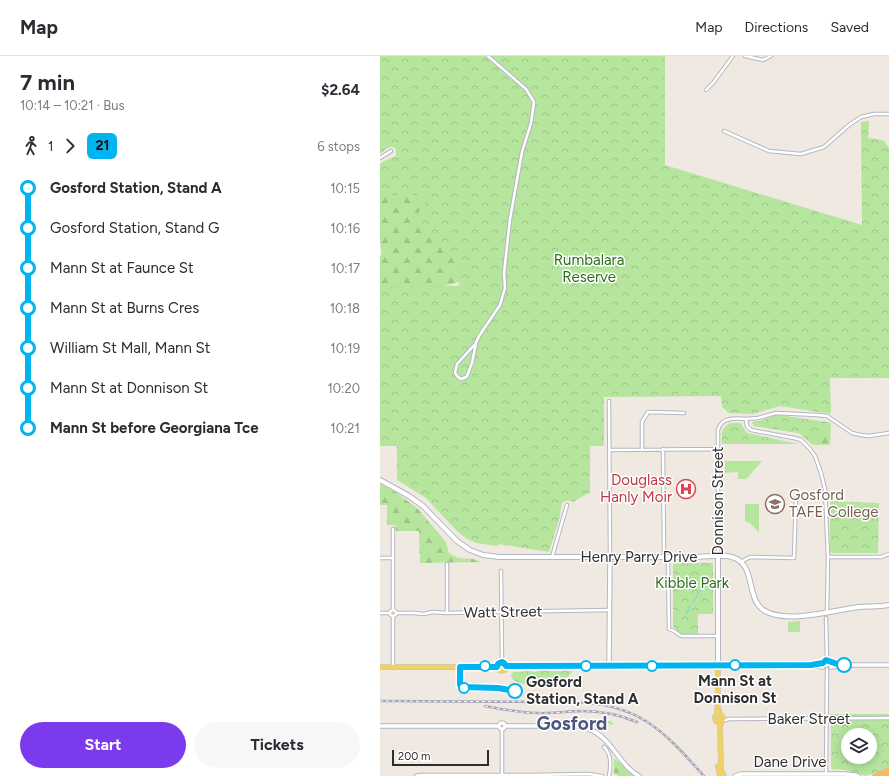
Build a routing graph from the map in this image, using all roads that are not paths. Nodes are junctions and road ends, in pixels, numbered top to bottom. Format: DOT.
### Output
graph roads {
  1 [pos="488,56"];
  2 [pos="733,56"];
  3 [pos="745,56"];
  4 [pos="771,56"];
  5 [pos="706,90"];
  6 [pos="889,114"];
  7 [pos="724,131"];
  8 [pos="392,151"];
  9 [pos="380,158"];
  10 [pos="476,343"];
  11 [pos="609,401"];
  12 [pos="684,412"];
  13 [pos="746,419"];
  14 [pos="889,433"];
  15 [pos="663,449"];
  16 [pos="718,449"];
  17 [pos="609,450"];
  18 [pos="642,450"];
  19 [pos="380,480"];
  20 [pos="796,498"];
  21 [pos="567,505"];
  22 [pos="393,529"];
  23 [pos="889,554"];
  24 [pos="718,556"];
  25 [pos="828,557"];
  26 [pos="380,558"];
  27 [pos="393,558"];
  28 [pos="552,558"];
  29 [pos="610,558"];
  30 [pos="666,558"];
  31 [pos="741,562"];
  32 [pos="447,564"];
  33 [pos="501,571"];
  34 [pos="889,605"];
  35 [pos="393,610"];
  36 [pos="610,610"];
  37 [pos="501,612"];
  38 [pos="380,613"];
  39 [pos="390,613"];
  40 [pos="396,613"];
  41 [pos="447,613"];
  42 [pos="827,615"];
  43 [pos="393,616"];
  44 [pos="718,636"];
  45 [pos="502,662"];
  46 [pos="718,665"];
  47 [pos="827,665"];
  48 [pos="889,665"];
  49 [pos="506,666"];
  50 [pos="610,666"];
  51 [pos="380,667"];
  52 [pos="393,667"];
  53 [pos="497,667"];
  54 [pos="720,718"];
  55 [pos="826,718"];
  56 [pos="889,718"];
  57 [pos="380,726"];
  58 [pos="504,728"];
  59 [pos="604,747"];
  60 [pos="889,770"];
  61 [pos="589,774"];
  62 [pos="826,774"];
  63 [pos="845,774"];
  64 [pos="889,774"];
  65 [pos="502,775"];
  66 [pos="416,776"];
  67 [pos="483,776"];
  68 [pos="585,776"];
  69 [pos="602,776"];
  70 [pos="609,776"];
  71 [pos="639,776"];
  72 [pos="720,776"];
  73 [pos="724,776"];
  74 [pos="735,776"];
  75 [pos="853,776"];
  76 [pos="858,776"];
  77 [pos="875,776"];
  78 [pos="885,776"];
  1 -- 10 [label="street"];
  2 -- 5 [label="street"];
  3 -- 4 [label="street"];
  6 -- 7 [label="street"];
  8 -- 9 [label="street"];
  10 -- 10 [label="street"];
  11 -- 17 [label="street"];
  12 -- 18 [label="street"];
  13 -- 14 [label="street"];
  13 -- 16 [label="street, Donnison Street"];
  13 -- 25 [label="street"];
  15 -- 16 [label="street"];
  15 -- 18 [label="street"];
  15 -- 30 [label="street"];
  16 -- 24 [label="street, Donnison Street"];
  17 -- 18 [label="street"];
  17 -- 29 [label="street"];
  19 -- 28 [label="main road, Henry Parry Drive"];
  20 -- 31 [label="street"];
  21 -- 28 [label="street"];
  22 -- 27 [label="street"];
  23 -- 25 [label="street"];
  24 -- 30 [label="main road, Henry Parry Drive"];
  24 -- 31 [label="main road, Henry Parry Drive"];
  24 -- 44 [label="main road, Donnison Street"];
  25 -- 42 [label="street"];
  26 -- 27 [label="street"];
  27 -- 35 [label="street"];
  28 -- 29 [label="main road, Henry Parry Drive"];
  29 -- 30 [label="main road, Henry Parry Drive"];
  29 -- 36 [label="street"];
  30 -- 44 [label="street"];
  31 -- 42 [label="main road"];
  32 -- 41 [label="street"];
  33 -- 37 [label="street"];
  34 -- 42 [label="main road"];
  35 -- 39 [label="street"];
  35 -- 40 [label="street"];
  36 -- 37 [label="street, Watt Street"];
  36 -- 50 [label="street"];
  37 -- 41 [label="street, Watt Street"];
  37 -- 45 [label="street"];
  38 -- 39 [label="street"];
  39 -- 43 [label="street"];
  40 -- 41 [label="street, Watt Street"];
  40 -- 43 [label="street"];
  42 -- 47 [label="street"];
  43 -- 52 [label="street"];
  44 -- 46 [label="main road, Donnison Street"];
  45 -- 49 [label="main road"];
  45 -- 53 [label="main road"];
  46 -- 47 [label="street"];
  46 -- 50 [label="main road"];
  46 -- 54 [label="main road, Donnison Street"];
  47 -- 48 [label="street"];
  47 -- 55 [label="street"];
  49 -- 50 [label="main road"];
  49 -- 53 [label="main road"];
  51 -- 52 [label="main road"];
  52 -- 53 [label="main road"];
  54 -- 55 [label="street, Baker Street"];
  54 -- 72 [label="main road, Donnison Street"];
  54 -- 73 [label="main road, Donnison Street"];
  55 -- 56 [label="street, Baker Street"];
  55 -- 62 [label="street"];
  57 -- 58 [label="street"];
  58 -- 65 [label="street"];
  58 -- 71 [label="street"];
  59 -- 70 [label="street"];
  60 -- 77 [label="highway"];
  61 -- 65 [label="street"];
  61 -- 68 [label="street"];
  61 -- 69 [label="street"];
  62 -- 63 [label="street, Dane Drive"];
  62 -- 74 [label="street, Dane Drive"];
  63 -- 75 [label="street, Dane Drive"];
  63 -- 76 [label="street, Dane Drive"];
  64 -- 78 [label="highway"];
  65 -- 67 [label="street"];
  66 -- 67 [label="street"];
}
